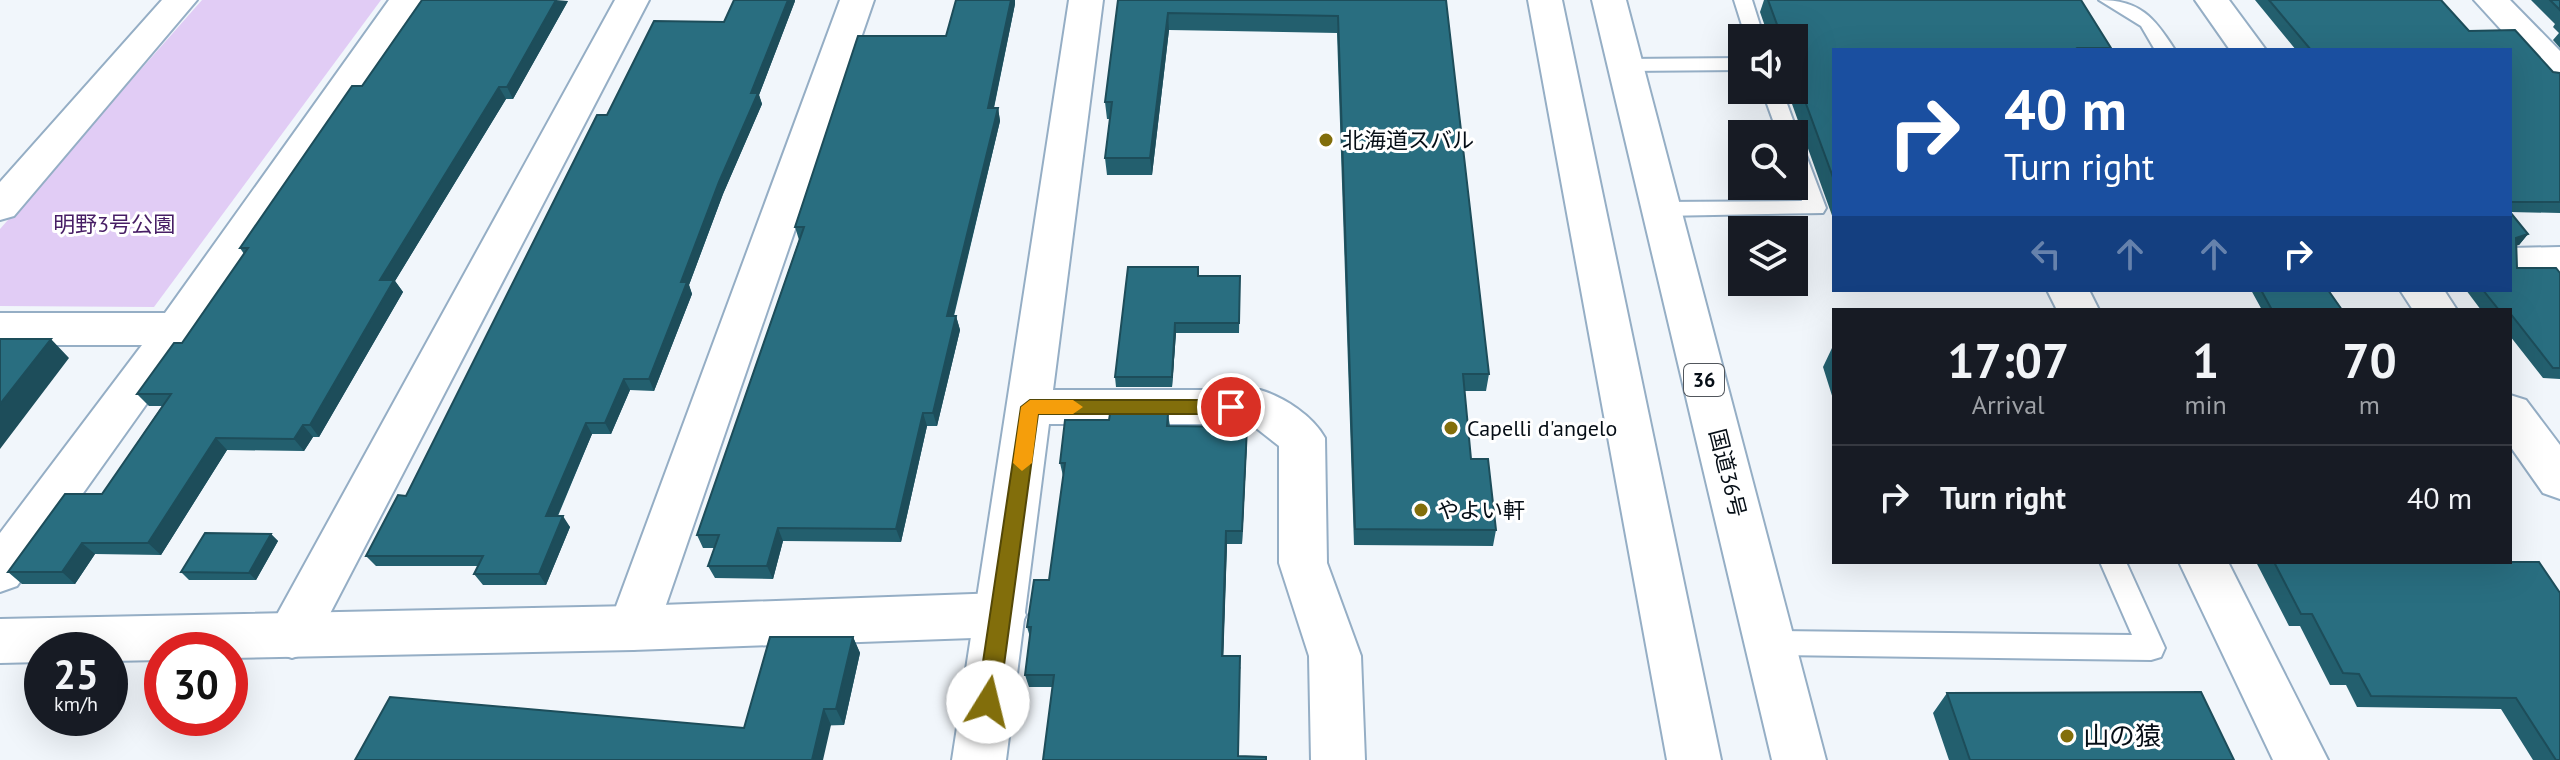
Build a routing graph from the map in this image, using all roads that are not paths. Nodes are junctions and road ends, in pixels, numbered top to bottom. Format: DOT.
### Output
graph roads {
  1 [pos="180,0"];
  2 [pos="406,0"];
  3 [pos="632,0"];
  4 [pos="857,0"];
  5 [pos="1086,0"];
  6 [pos="1545,0"];
  7 [pos="1609,0"];
  8 [pos="1743,0"];
  9 [pos="2108,0"];
  10 [pos="2212,0"];
  11 [pos="2491,0"];
  12 [pos="1751,24"];
  13 [pos="2164,48"];
  14 [pos="2247,48"];
  15 [pos="1728,64"];
  16 [pos="1626,65"];
  17 [pos="2560,72"];
  18 [pos="1808,189"];
  19 [pos="0,207"];
  20 [pos="1661,209"];
  21 [pos="2560,261"];
  22 [pos="2512,262"];
  23 [pos="0,329"];
  24 [pos="177,329"];
  25 [pos="1030,407"];
  26 [pos="2512,415"];
  27 [pos="2560,480"];
  28 [pos="2114,564"];
  29 [pos="2204,564"];
  30 [pos="0,571"];
  31 [pos="1001,615"];
  32 [pos="633,628"];
  33 [pos="292,636"];
  34 [pos="0,641"];
  35 [pos="1770,643"];
  36 [pos="979,760"];
  37 [pos="1338,760"];
  38 [pos="1694,760"];
  39 [pos="1799,760"];
  40 [pos="2301,760"];
  1 -- 19 [label="main road"];
  2 -- 24 [label="main road"];
  3 -- 33 [label="main road"];
  4 -- 32 [label="main road"];
  5 -- 25 [label="main road"];
  6 -- 38 [label="main road"];
  7 -- 16 [label="main road, 国道36号 / 36"];
  8 -- 12 [label="lane"];
  9 -- 13 [label="lane"];
  10 -- 14 [label="main road"];
  11 -- 17 [label="main road"];
  15 -- 16 [label="lane"];
  16 -- 20 [label="main road, 国道36号 / 36"];
  18 -- 20 [label="lane"];
  20 -- 35 [label="main road, 国道36号 / 36"];
  21 -- 22 [label="main road"];
  23 -- 24 [label="main road"];
  24 -- 30 [label="main road"];
  25 -- 31 [label="main road"];
  25 -- 37 [label="main road"];
  26 -- 27 [label="main road"];
  28 -- 35 [label="lane"];
  29 -- 40 [label="main road"];
  31 -- 32 [label="main road"];
  31 -- 36 [label="main road"];
  32 -- 33 [label="main road"];
  33 -- 34 [label="main road"];
  35 -- 39 [label="main road, 国道36号 / 36"];
}
